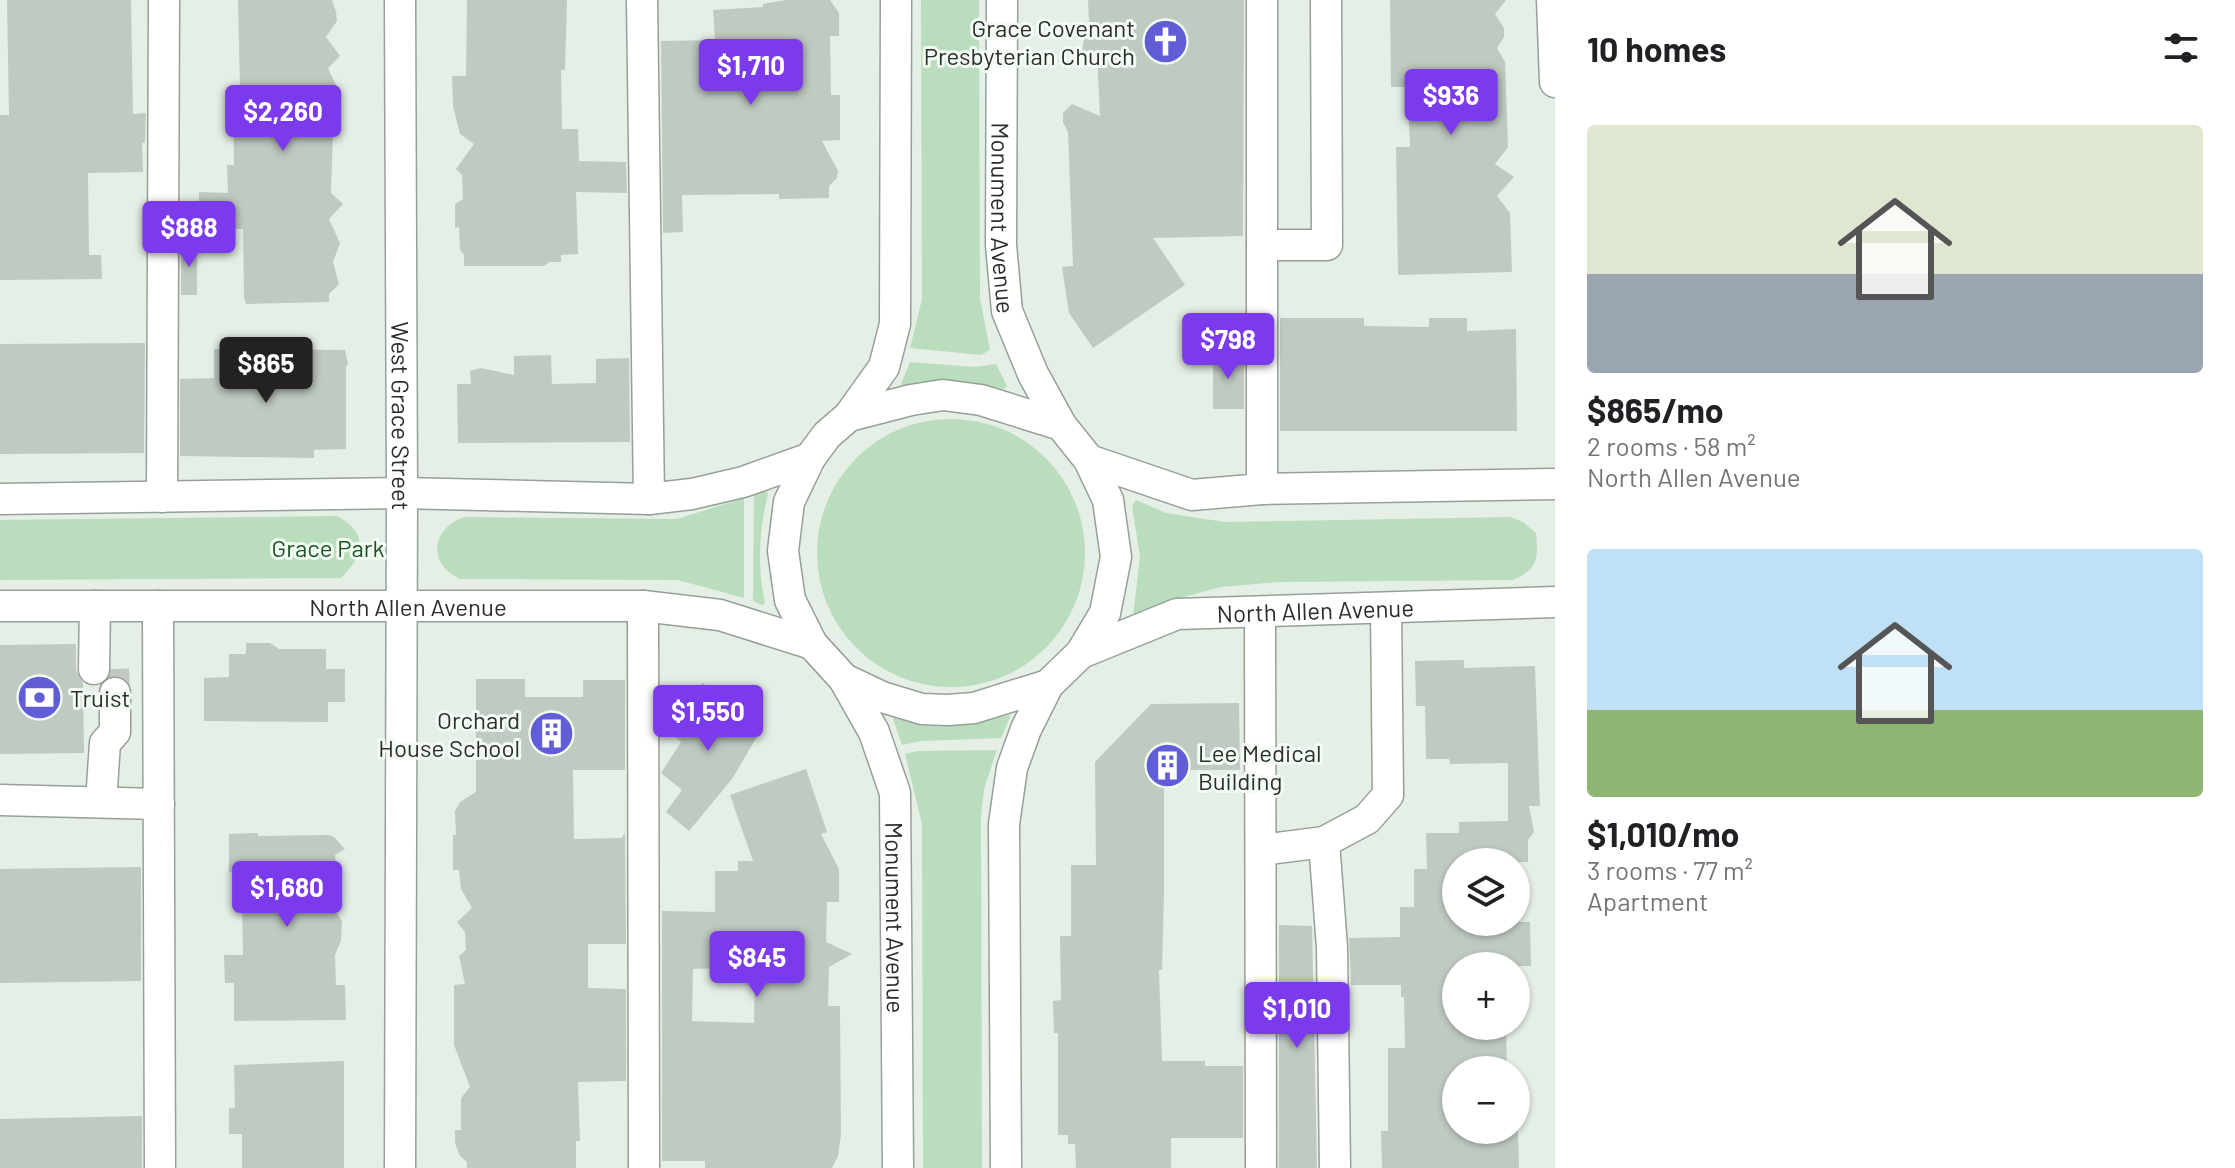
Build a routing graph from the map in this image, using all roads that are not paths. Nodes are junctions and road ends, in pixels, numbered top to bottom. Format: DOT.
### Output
graph roads {
  1 [pos="164,0"];
  2 [pos="400,0"];
  3 [pos="642,0"];
  4 [pos="896,0"];
  5 [pos="1002,0"];
  6 [pos="1262,0"];
  7 [pos="1326,0"];
  8 [pos="1552,0"];
  9 [pos="1555,82"];
  10 [pos="1262,245"];
  11 [pos="849,416"];
  12 [pos="1061,425"];
  13 [pos="810,458"];
  14 [pos="1089,460"];
  15 [pos="1555,484"];
  16 [pos="1262,489"];
  17 [pos="402,493"];
  18 [pos="162,497"];
  19 [pos="0,499"];
  20 [pos="649,499"];
  21 [pos="1555,602"];
  22 [pos="0,606"];
  23 [pos="105,606"];
  24 [pos="158,606"];
  25 [pos="401,606"];
  26 [pos="643,606"];
  27 [pos="1386,608"];
  28 [pos="1260,613"];
  29 [pos="812,644"];
  30 [pos="1081,653"];
  31 [pos="844,679"];
  32 [pos="1048,685"];
  33 [pos="0,800"];
  34 [pos="101,802"];
  35 [pos="159,804"];
  36 [pos="1324,842"];
  37 [pos="1261,850"];
  38 [pos="160,1168"];
  39 [pos="400,1168"];
  40 [pos="644,1168"];
  41 [pos="898,1168"];
  42 [pos="1006,1168"];
  43 [pos="1261,1168"];
  44 [pos="1335,1168"];
  1 -- 18 [label="street"];
  2 -- 17 [label="street, West Grace Street"];
  3 -- 20 [label="street"];
  4 -- 11 [label="street"];
  5 -- 12 [label="street, Monument Avenue"];
  6 -- 10 [label="street"];
  7 -- 10 [label="street"];
  8 -- 9 [label="street"];
  10 -- 16 [label="street"];
  11 -- 12 [label="street"];
  11 -- 13 [label="street"];
  12 -- 14 [label="street, Monument Avenue"];
  13 -- 20 [label="street"];
  13 -- 29 [label="street"];
  14 -- 16 [label="street"];
  14 -- 30 [label="street, Monument Avenue"];
  15 -- 16 [label="street"];
  17 -- 18 [label="street"];
  17 -- 20 [label="street"];
  17 -- 25 [label="street, West Grace Street"];
  18 -- 19 [label="street"];
  21 -- 27 [label="street, North Allen Avenue"];
  22 -- 23 [label="street, North Allen Avenue"];
  23 -- 24 [label="street, North Allen Avenue"];
  23 -- 34 [label="street"];
  24 -- 25 [label="street, North Allen Avenue"];
  24 -- 35 [label="street"];
  25 -- 26 [label="street, North Allen Avenue"];
  25 -- 39 [label="street, West Grace Street"];
  26 -- 29 [label="street, North Allen Avenue"];
  26 -- 40 [label="street"];
  27 -- 28 [label="street, North Allen Avenue"];
  27 -- 36 [label="street"];
  28 -- 30 [label="street, North Allen Avenue"];
  28 -- 37 [label="street"];
  29 -- 31 [label="street"];
  30 -- 32 [label="street"];
  31 -- 32 [label="street"];
  31 -- 41 [label="street, Monument Avenue"];
  32 -- 42 [label="street"];
  33 -- 34 [label="street"];
  34 -- 35 [label="street"];
  35 -- 38 [label="street"];
  36 -- 37 [label="street"];
  36 -- 44 [label="street"];
  37 -- 43 [label="street"];
}
